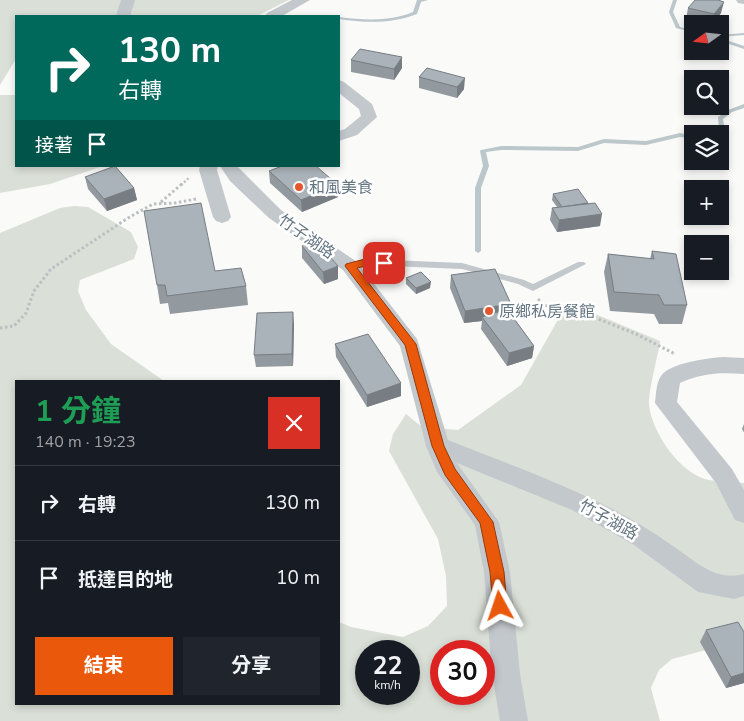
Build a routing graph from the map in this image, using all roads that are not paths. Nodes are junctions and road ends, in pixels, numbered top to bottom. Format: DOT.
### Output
graph roads {
  1 [pos="128,0"];
  2 [pos="303,0"];
  3 [pos="122,15"];
  4 [pos="274,15"];
  5 [pos="340,86"];
  6 [pos="340,136"];
  7 [pos="229,167"];
  8 [pos="208,168"];
  9 [pos="222,217"];
  10 [pos="581,264"];
  11 [pos="350,266"];
  12 [pos="744,366"];
  13 [pos="438,446"];
  14 [pos="744,512"];
  15 [pos="744,585"];
  16 [pos="514,721"];
  1 -- 3 [label="street"];
  2 -- 4 [label="street"];
  5 -- 6 [label="street"];
  7 -- 11 [label="street, 竹子湖路"];
  8 -- 9 [label="street"];
  10 -- 11 [label="lane"];
  11 -- 13 [label="street, 竹子湖路"];
  12 -- 14 [label="street"];
  13 -- 15 [label="street, 竹子湖路"];
  13 -- 16 [label="street, 竹子湖路"];
}
